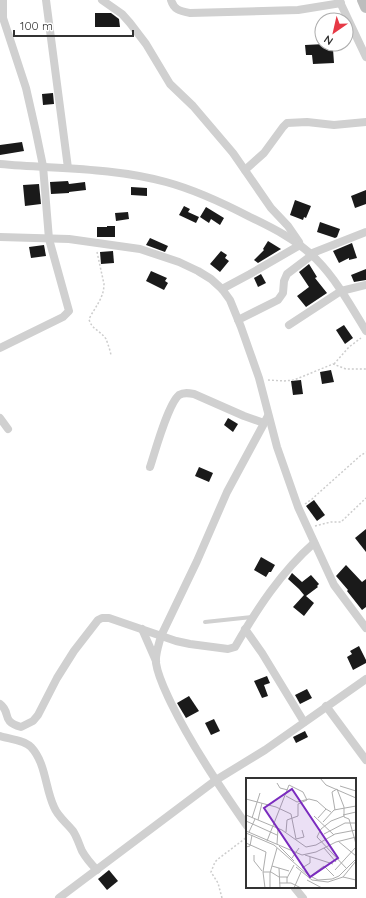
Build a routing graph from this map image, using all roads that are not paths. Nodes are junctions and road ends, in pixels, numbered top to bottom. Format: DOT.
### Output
graph roads {
  1 [pos="3,0"];
  2 [pos="46,0"];
  3 [pos="102,0"];
  4 [pos="171,0"];
  5 [pos="363,0"];
  6 [pos="340,2"];
  7 [pos="366,6"];
  8 [pos="2,19"];
  9 [pos="366,57"];
  10 [pos="366,122"];
  11 [pos="0,164"];
  12 [pos="43,166"];
  13 [pos="68,168"];
  14 [pos="245,170"];
  15 [pos="366,232"];
  16 [pos="0,237"];
  17 [pos="49,239"];
  18 [pos="301,246"];
  19 [pos="311,255"];
  20 [pos="366,285"];
  21 [pos="222,289"];
  22 [pos="341,291"];
  23 [pos="238,320"];
  24 [pos="288,324"];
  25 [pos="364,334"];
  26 [pos="0,348"];
  27 [pos="0,418"];
  28 [pos="266,419"];
  29 [pos="8,429"];
  30 [pos="150,467"];
  31 [pos="314,543"];
  32 [pos="253,617"];
  33 [pos="205,622"];
  34 [pos="365,623"];
  35 [pos="142,629"];
  36 [pos="245,629"];
  37 [pos="161,636"];
  38 [pos="156,661"];
  39 [pos="366,679"];
  40 [pos="0,704"];
  41 [pos="326,706"];
  42 [pos="304,722"];
  43 [pos="0,736"];
  44 [pos="366,760"];
  45 [pos="216,780"];
  46 [pos="246,825"];
  47 [pos="97,870"];
  48 [pos="295,888"];
  49 [pos="59,898"];
  50 [pos="303,898"];
  1 -- 8 [label="street"];
  2 -- 13 [label="street"];
  3 -- 14 [label="street"];
  4 -- 6 [label="street"];
  5 -- 7 [label="main road"];
  6 -- 9 [label="street"];
  8 -- 12 [label="street"];
  10 -- 14 [label="street"];
  11 -- 12 [label="street"];
  12 -- 13 [label="street"];
  12 -- 17 [label="street"];
  13 -- 18 [label="street"];
  14 -- 18 [label="street"];
  15 -- 19 [label="street"];
  16 -- 17 [label="street"];
  17 -- 21 [label="street"];
  17 -- 26 [label="street"];
  18 -- 19 [label="street"];
  18 -- 21 [label="street"];
  19 -- 22 [label="street"];
  19 -- 23 [label="street"];
  20 -- 22 [label="street"];
  21 -- 23 [label="street"];
  22 -- 24 [label="street"];
  22 -- 25 [label="street"];
  23 -- 28 [label="street"];
  27 -- 29 [label="street"];
  28 -- 30 [label="street"];
  28 -- 31 [label="street"];
  28 -- 37 [label="street"];
  31 -- 32 [label="street"];
  31 -- 34 [label="street"];
  32 -- 33 [label="lane"];
  32 -- 36 [label="street"];
  35 -- 37 [label="street"];
  35 -- 38 [label="street"];
  35 -- 40 [label="street"];
  36 -- 37 [label="street"];
  36 -- 42 [label="street"];
  37 -- 38 [label="street"];
  38 -- 45 [label="street"];
  39 -- 41 [label="street"];
  41 -- 42 [label="street"];
  41 -- 44 [label="street"];
  42 -- 45 [label="street"];
  43 -- 47 [label="street"];
  45 -- 46 [label="street"];
  45 -- 47 [label="street"];
  47 -- 49 [label="street"];
  48 -- 50 [label="street"];
}
